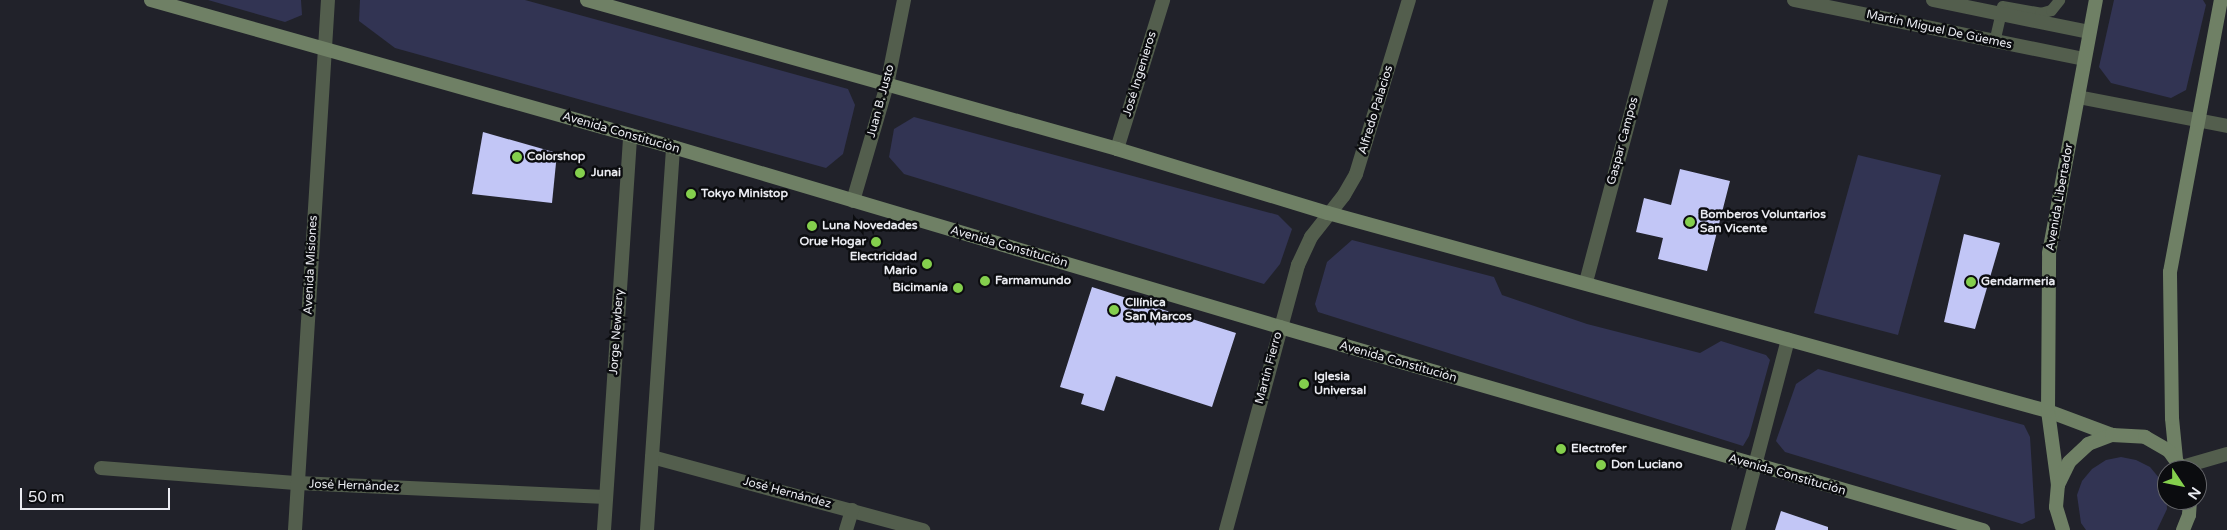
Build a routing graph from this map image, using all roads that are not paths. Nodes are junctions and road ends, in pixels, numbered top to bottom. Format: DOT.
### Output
graph roads {
  1 [pos="151,0"];
  2 [pos="155,0"];
  3 [pos="328,0"];
  4 [pos="586,0"];
  5 [pos="904,0"];
  6 [pos="1163,0"];
  7 [pos="1409,0"];
  8 [pos="1661,0"];
  9 [pos="1794,0"];
  10 [pos="1933,0"];
  11 [pos="2059,0"];
  12 [pos="2096,0"];
  13 [pos="2221,0"];
  14 [pos="2001,7"];
  15 [pos="2089,32"];
  16 [pos="1994,42"];
  17 [pos="323,50"];
  18 [pos="2084,59"];
  19 [pos="887,85"];
  20 [pos="2078,97"];
  21 [pos="2196,120"];
  22 [pos="2226,126"];
  23 [pos="630,135"];
  24 [pos="673,147"];
  25 [pos="1117,149"];
  26 [pos="853,201"];
  27 [pos="1328,213"];
  28 [pos="1586,282"];
  29 [pos="1280,327"];
  30 [pos="1788,339"];
  31 [pos="2048,411"];
  32 [pos="2112,435"];
  33 [pos="2227,454"];
  34 [pos="652,457"];
  35 [pos="2174,460"];
  36 [pos="2179,460"];
  37 [pos="2201,460"];
  38 [pos="1755,466"];
  39 [pos="101,468"];
  40 [pos="298,483"];
  41 [pos="2058,486"];
  42 [pos="606,497"];
  43 [pos="852,510"];
  44 [pos="2189,510"];
  45 [pos="2189,515"];
  46 [pos="295,530"];
  47 [pos="604,530"];
  48 [pos="647,530"];
  49 [pos="846,530"];
  50 [pos="923,530"];
  51 [pos="1226,530"];
  52 [pos="1738,530"];
  53 [pos="1983,530"];
  54 [pos="2063,530"];
  55 [pos="2183,530"];
  56 [pos="2193,530"];
  1 -- 2 [label="main road, Avenida Constitución"];
  2 -- 17 [label="main road, Avenida Constitución"];
  3 -- 17 [label="street, Avenida Misiones"];
  4 -- 19 [label="main road"];
  5 -- 19 [label="street, Juan B. Justo"];
  6 -- 25 [label="street, José Ingenieros"];
  7 -- 27 [label="street, Alfredo Palacios"];
  8 -- 28 [label="street, Gaspar Campos"];
  9 -- 16 [label="street, Martín Miguel De Güemes"];
  10 -- 14 [label="street"];
  11 -- 14 [label="lane"];
  12 -- 15 [label="main road, Avenida Libertador"];
  13 -- 21 [label="main road"];
  14 -- 15 [label="street"];
  14 -- 16 [label="lane"];
  15 -- 18 [label="main road, Avenida Libertador"];
  16 -- 18 [label="street, Martín Miguel De Güemes"];
  17 -- 23 [label="main road, Avenida Constitución"];
  17 -- 40 [label="street, Avenida Misiones"];
  18 -- 20 [label="main road, Avenida Libertador"];
  19 -- 25 [label="main road"];
  19 -- 26 [label="street, Juan B. Justo"];
  20 -- 21 [label="street"];
  20 -- 31 [label="main road, Avenida Libertador"];
  21 -- 22 [label="street"];
  21 -- 36 [label="main road"];
  23 -- 24 [label="main road, Avenida Constitución"];
  23 -- 42 [label="street, Jorge Newbery"];
  24 -- 26 [label="main road, Avenida Constitución"];
  24 -- 34 [label="street"];
  25 -- 27 [label="main road"];
  26 -- 29 [label="main road, Avenida Constitución"];
  27 -- 28 [label="main road"];
  27 -- 29 [label="street, Martín Fierro"];
  28 -- 30 [label="main road"];
  29 -- 38 [label="main road, Avenida Constitución"];
  29 -- 51 [label="street, Martín Fierro"];
  30 -- 31 [label="main road"];
  30 -- 38 [label="street"];
  31 -- 32 [label="main road"];
  31 -- 41 [label="main road, Avenida Libertador"];
  32 -- 35 [label="main road"];
  32 -- 41 [label="main road"];
  33 -- 37 [label="street"];
  34 -- 43 [label="street, José Hernández"];
  34 -- 48 [label="street"];
  38 -- 52 [label="street"];
  38 -- 53 [label="main road, Avenida Constitución"];
  39 -- 40 [label="street, José Hernández"];
  40 -- 42 [label="street, José Hernández"];
  40 -- 46 [label="street, Avenida Misiones"];
  41 -- 54 [label="main road"];
  42 -- 47 [label="street, Jorge Newbery"];
  43 -- 49 [label="street"];
  43 -- 50 [label="street, José Hernández"];
  44 -- 45 [label="main road"];
  45 -- 55 [label="main road"];
  45 -- 56 [label="main road"];
}
